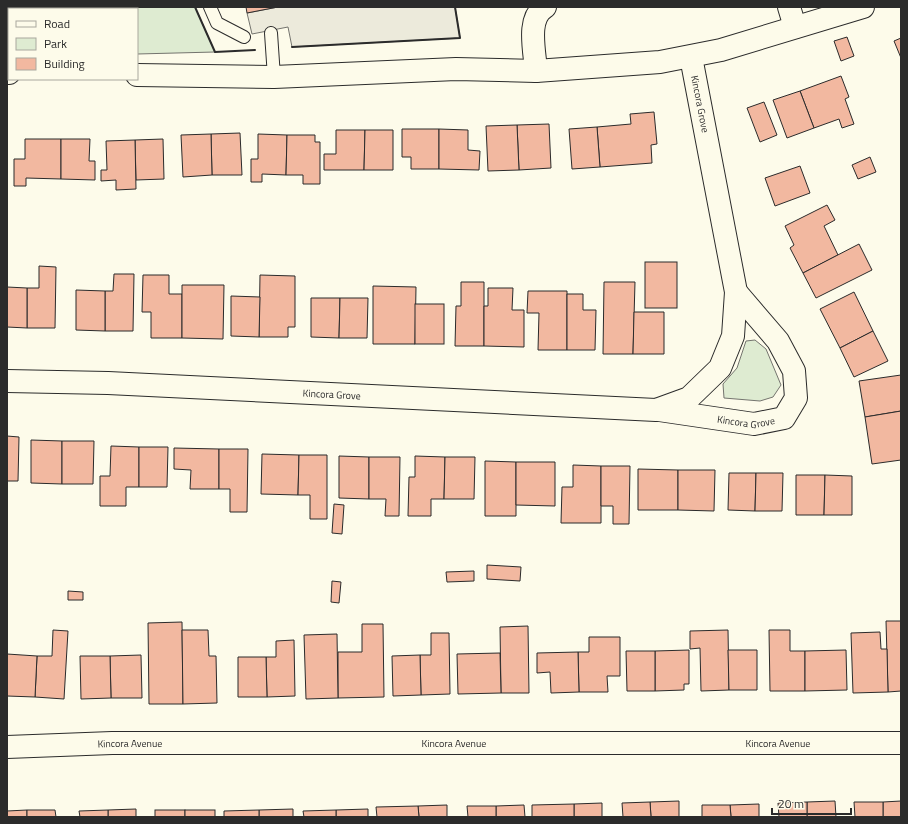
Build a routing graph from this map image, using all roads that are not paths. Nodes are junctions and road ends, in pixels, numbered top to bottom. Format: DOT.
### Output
graph roads {
  1 [pos="210,7"];
  2 [pos="545,7"];
  3 [pos="863,7"];
  4 [pos="792,17"];
  5 [pos="271,33"];
  6 [pos="244,37"];
  7 [pos="691,57"];
  8 [pos="536,71"];
  9 [pos="138,75"];
  10 [pos="274,77"];
  11 [pos="736,292"];
  12 [pos="7,381"];
  13 [pos="656,410"];
  14 [pos="901,743"];
  15 [pos="7,747"];
  1 -- 6 [label="lane"];
  2 -- 8 [label="street"];
  3 -- 4 [label="street"];
  4 -- 7 [label="street"];
  5 -- 10 [label="lane"];
  7 -- 8 [label="street"];
  7 -- 11 [label="street, Kincora Grove"];
  8 -- 10 [label="street"];
  9 -- 10 [label="street"];
  11 -- 13 [label="street, Kincora Grove"];
  11 -- 13 [label="street, Kincora Grove"];
  12 -- 13 [label="street, Kincora Grove"];
  14 -- 15 [label="street, Kincora Avenue"];
}
